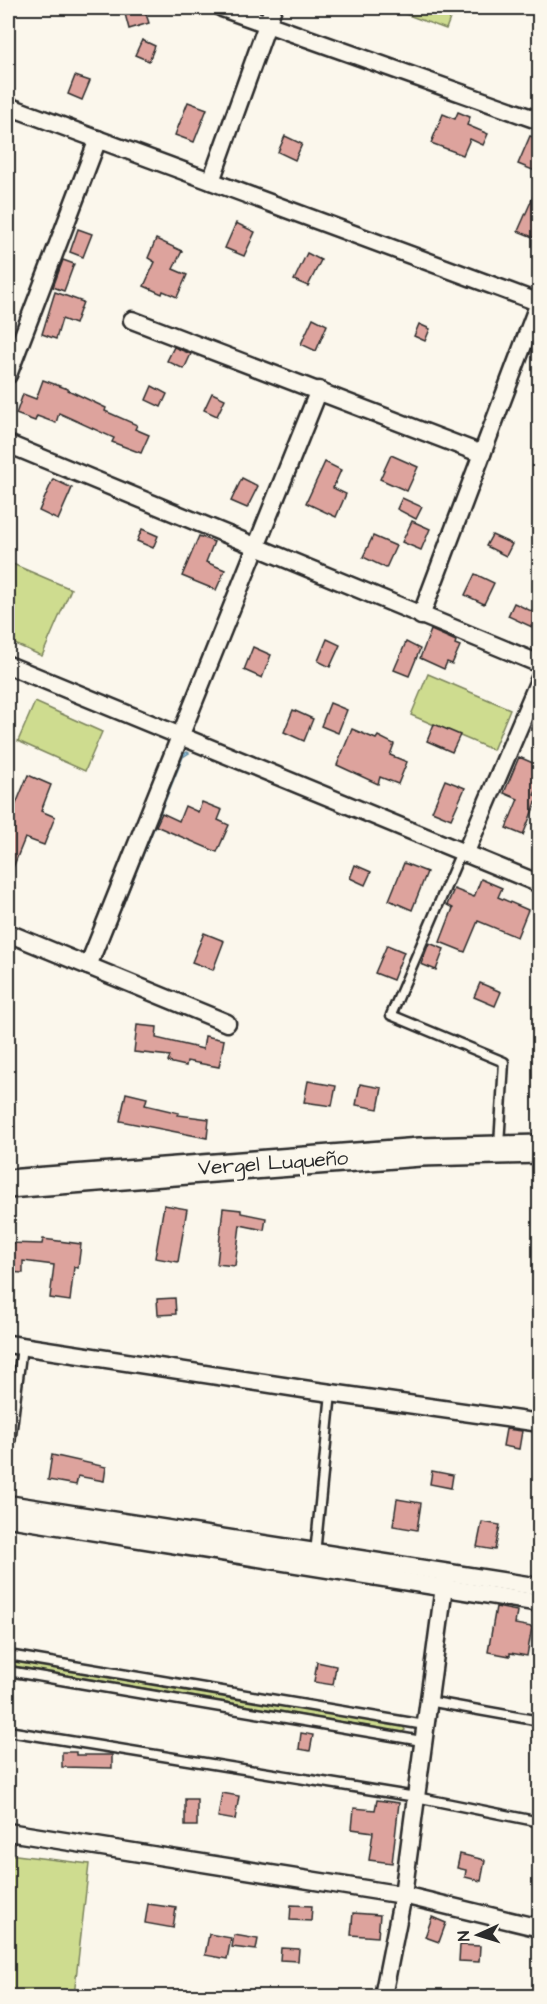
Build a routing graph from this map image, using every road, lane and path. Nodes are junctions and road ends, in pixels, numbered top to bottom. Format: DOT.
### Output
graph roads {
  1 [pos="222,8"];
  2 [pos="273,8"];
  3 [pos="267,24"];
  4 [pos="8,106"];
  5 [pos="540,121"];
  6 [pos="98,140"];
  7 [pos="211,181"];
  8 [pos="539,302"];
  9 [pos="132,320"];
  10 [pos="8,375"];
  11 [pos="319,390"];
  12 [pos="8,444"];
  13 [pos="482,454"];
  14 [pos="256,548"];
  15 [pos="421,616"];
  16 [pos="540,664"];
  17 [pos="8,665"];
  18 [pos="540,678"];
  19 [pos="180,736"];
  20 [pos="463,853"];
  21 [pos="540,884"];
  22 [pos="8,933"];
  23 [pos="88,966"];
  24 [pos="226,1023"];
  25 [pos="498,1149"];
  26 [pos="540,1149"];
  27 [pos="8,1184"];
  28 [pos="15,1345"];
  29 [pos="331,1393"];
  30 [pos="540,1423"];
  31 [pos="8,1460"];
  32 [pos="8,1503"];
  33 [pos="8,1518"];
  34 [pos="315,1560"];
  35 [pos="445,1580"];
  36 [pos="540,1587"];
  37 [pos="540,1603"];
  38 [pos="8,1655"];
  39 [pos="8,1671"];
  40 [pos="428,1701"];
  41 [pos="540,1721"];
  42 [pos="8,1731"];
  43 [pos="423,1733"];
  44 [pos="416,1797"];
  45 [pos="540,1822"];
  46 [pos="8,1832"];
  47 [pos="403,1895"];
  48 [pos="540,1928"];
  49 [pos="382,1996"];
  1 -- 3 [label="street"];
  2 -- 3 [label="street"];
  3 -- 5 [label="street"];
  3 -- 7 [label="street"];
  4 -- 6 [label="street"];
  6 -- 7 [label="street"];
  6 -- 10 [label="street"];
  7 -- 8 [label="street"];
  8 -- 13 [label="street"];
  9 -- 11 [label="street"];
  11 -- 13 [label="street"];
  11 -- 14 [label="street"];
  12 -- 14 [label="street"];
  13 -- 15 [label="street"];
  14 -- 15 [label="street"];
  14 -- 19 [label="street"];
  15 -- 16 [label="street"];
  17 -- 19 [label="street"];
  18 -- 20 [label="street"];
  19 -- 20 [label="street"];
  19 -- 23 [label="street"];
  20 -- 21 [label="street"];
  20 -- 25 [label="lane"];
  22 -- 23 [label="street"];
  23 -- 24 [label="street"];
  25 -- 26 [label="main road, Vergel Luqueño"];
  25 -- 27 [label="main road, Vergel Luqueño"];
  28 -- 29 [label="street"];
  28 -- 31 [label="lane"];
  29 -- 30 [label="street"];
  29 -- 34 [label="lane"];
  32 -- 34 [label="street"];
  33 -- 34 [label="street"];
  34 -- 35 [label="street"];
  35 -- 36 [label="street"];
  35 -- 37 [label="street"];
  35 -- 40 [label="street"];
  38 -- 43 [label="lane"];
  39 -- 43 [label="lane"];
  40 -- 41 [label="lane"];
  40 -- 43 [label="street"];
  42 -- 44 [label="lane"];
  43 -- 44 [label="street"];
  44 -- 45 [label="lane"];
  44 -- 47 [label="street"];
  46 -- 47 [label="street"];
  47 -- 48 [label="street"];
  47 -- 49 [label="street"];
}
